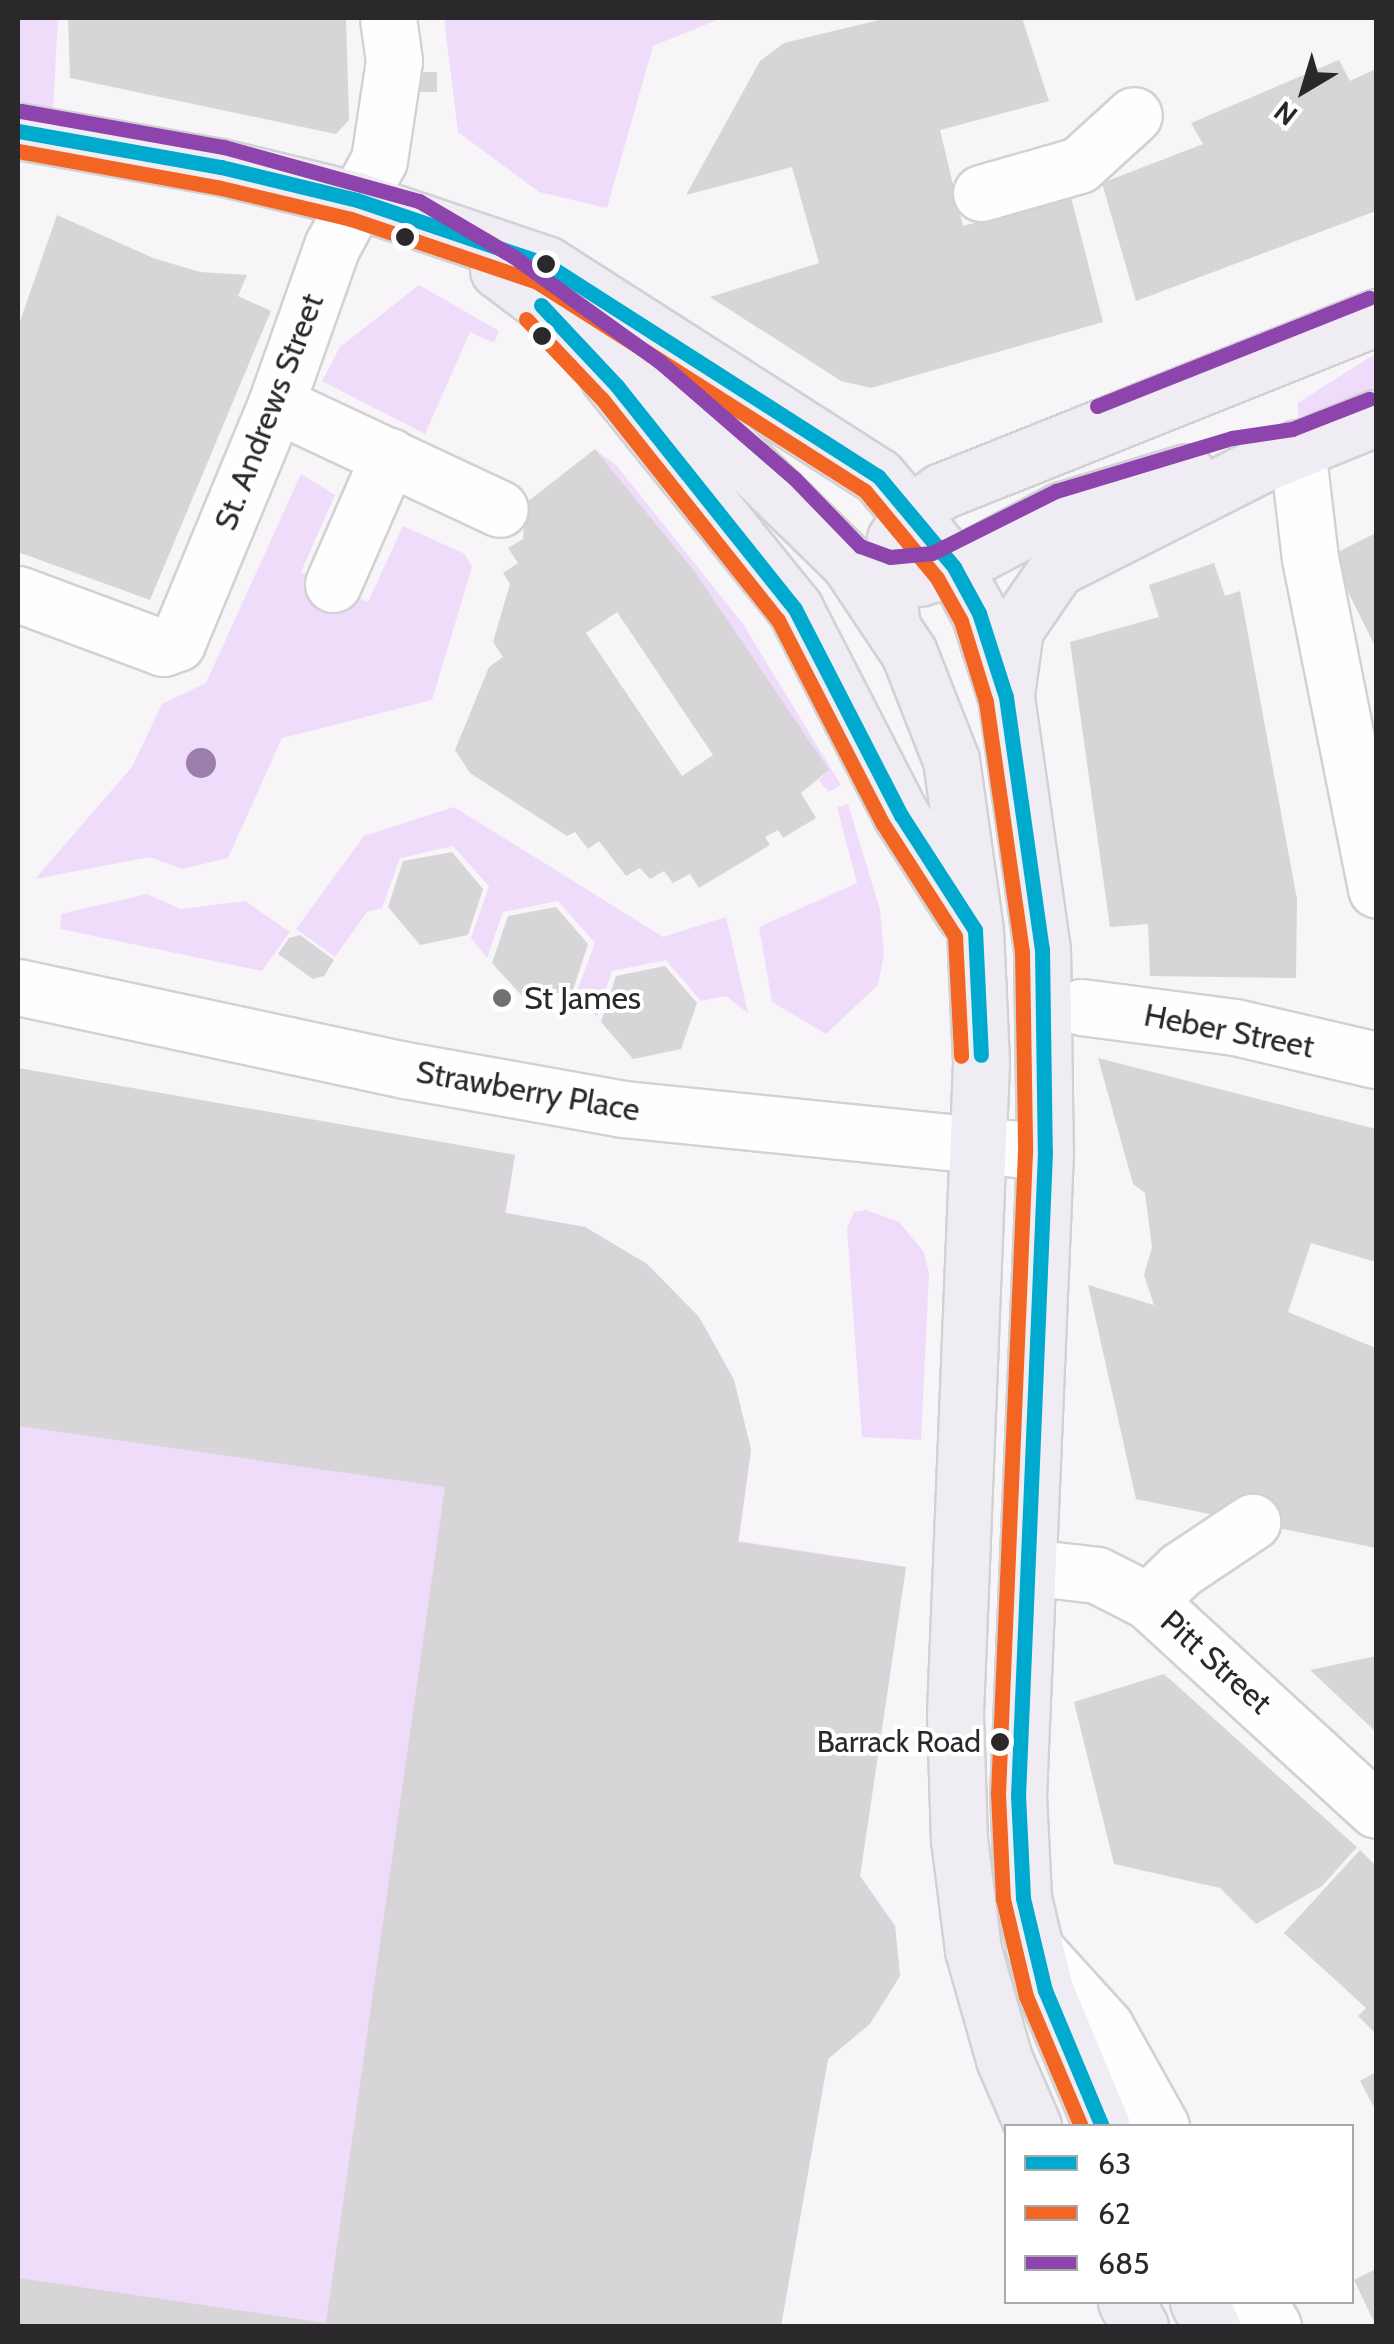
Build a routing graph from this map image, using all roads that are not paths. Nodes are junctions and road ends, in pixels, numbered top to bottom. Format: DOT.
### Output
graph roads {
  1 [pos="388,18"];
  2 [pos="1134,115"];
  3 [pos="18,132"];
  4 [pos="981,192"];
  5 [pos="356,200"];
  6 [pos="410,219"];
  7 [pos="527,291"];
  8 [pos="1376,317"];
  9 [pos="276,404"];
  10 [pos="1376,418"];
  11 [pos="1297,448"];
  12 [pos="389,456"];
  13 [pos="500,510"];
  14 [pos="914,511"];
  15 [pos="954,567"];
  16 [pos="333,584"];
  17 [pos="876,587"];
  18 [pos="18,594"];
  19 [pos="1006,697"];
  20 [pos="1376,889"];
  21 [pos="975,930"];
  22 [pos="18,987"];
  23 [pos="1081,1006"];
  24 [pos="1376,1060"];
  25 [pos="978,1146"];
  26 [pos="1045,1152"];
  27 [pos="1252,1522"];
  28 [pos="1028,1567"];
  29 [pos="1148,1600"];
  30 [pos="1376,1810"];
  31 [pos="1034,1948"];
  32 [pos="1032,2124"];
  33 [pos="1101,2124"];
  34 [pos="1160,2124"];
  35 [pos="1127,2304"];
  36 [pos="1199,2304"];
  37 [pos="1260,2304"];
  38 [pos="1140,2326"];
  39 [pos="1212,2326"];
  40 [pos="1273,2326"];
  1 -- 5 [label="street, St. Andrews Street"];
  2 -- 4 [label="street"];
  3 -- 5 [label="main road"];
  5 -- 6 [label="main road"];
  5 -- 9 [label="street, St. Andrews Street"];
  6 -- 7 [label="main road"];
  6 -- 14 [label="main road"];
  7 -- 17 [label="main road"];
  7 -- 21 [label="main road"];
  8 -- 14 [label="main road"];
  9 -- 12 [label="street"];
  9 -- 18 [label="street, St. Andrews Street"];
  10 -- 11 [label="main road"];
  11 -- 15 [label="main road"];
  11 -- 19 [label="main road"];
  11 -- 20 [label="street"];
  12 -- 13 [label="street"];
  12 -- 16 [label="street"];
  14 -- 15 [label="main road"];
  14 -- 17 [label="main road"];
  15 -- 17 [label="main road"];
  15 -- 19 [label="main road"];
  17 -- 21 [label="main road"];
  19 -- 26 [label="main road"];
  21 -- 25 [label="main road"];
  22 -- 25 [label="street, Strawberry Place"];
  23 -- 24 [label="street, Heber Street"];
  25 -- 26 [label="street, Strawberry Place"];
  25 -- 32 [label="main road"];
  26 -- 28 [label="main road"];
  27 -- 29 [label="street"];
  28 -- 29 [label="street, Pitt Street"];
  28 -- 31 [label="main road"];
  29 -- 30 [label="street, Pitt Street"];
  31 -- 33 [label="main road"];
  31 -- 34 [label="street"];
  35 -- 38 [label="main road"];
  36 -- 39 [label="main road"];
  37 -- 40 [label="street"];
}
